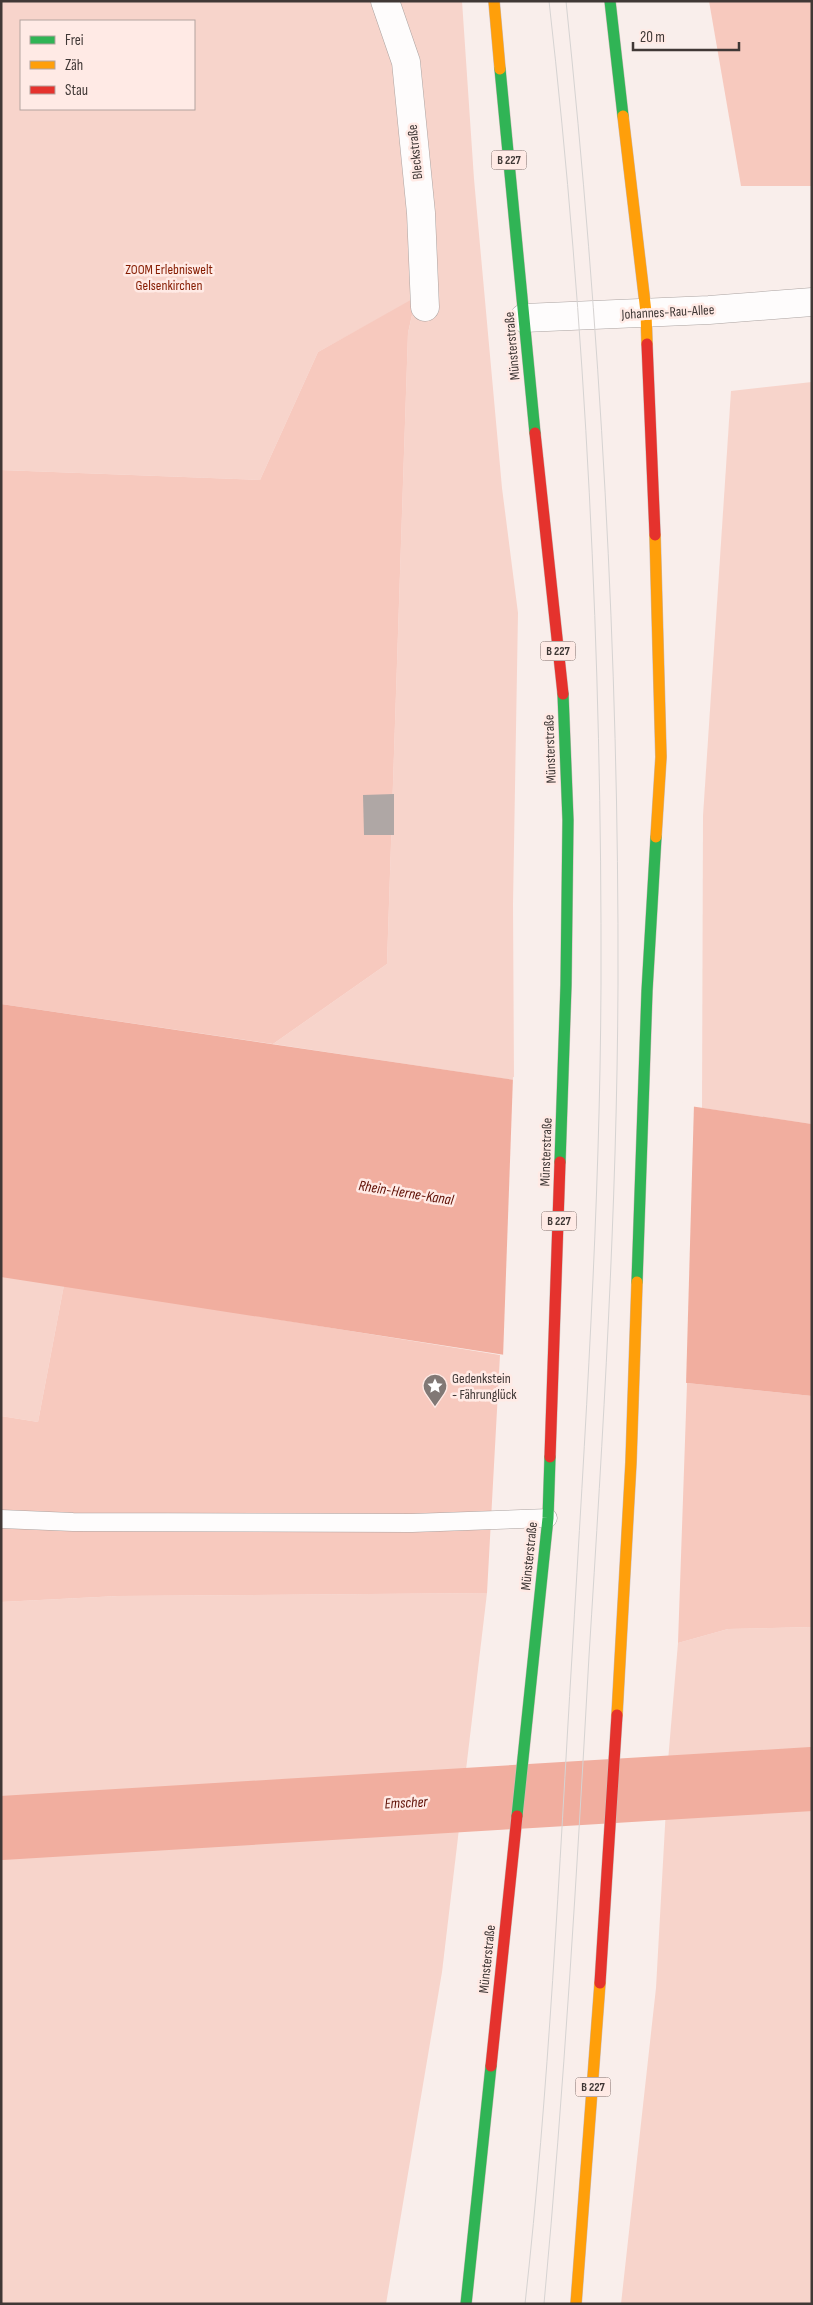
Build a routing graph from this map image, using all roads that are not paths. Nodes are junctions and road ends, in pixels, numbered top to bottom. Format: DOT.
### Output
graph roads {
  1 [pos="385,1"];
  2 [pos="494,1"];
  3 [pos="610,1"];
  4 [pos="812,302"];
  5 [pos="425,307"];
  6 [pos="646,312"];
  7 [pos="524,318"];
  8 [pos="548,1518"];
  9 [pos="1,1519"];
  10 [pos="466,2304"];
  11 [pos="576,2304"];
  1 -- 5 [label="street, Bleckstraße"];
  2 -- 7 [label="main road, Münsterstraße / B 227"];
  3 -- 6 [label="main road, B 227"];
  4 -- 6 [label="street, Johannes-Rau-Allee"];
  6 -- 7 [label="street, Johannes-Rau-Allee"];
  6 -- 11 [label="main road, B 227"];
  7 -- 8 [label="main road, Münsterstraße / B 227"];
  8 -- 9 [label="lane"];
  8 -- 10 [label="main road, Münsterstraße / B 227"];
}
